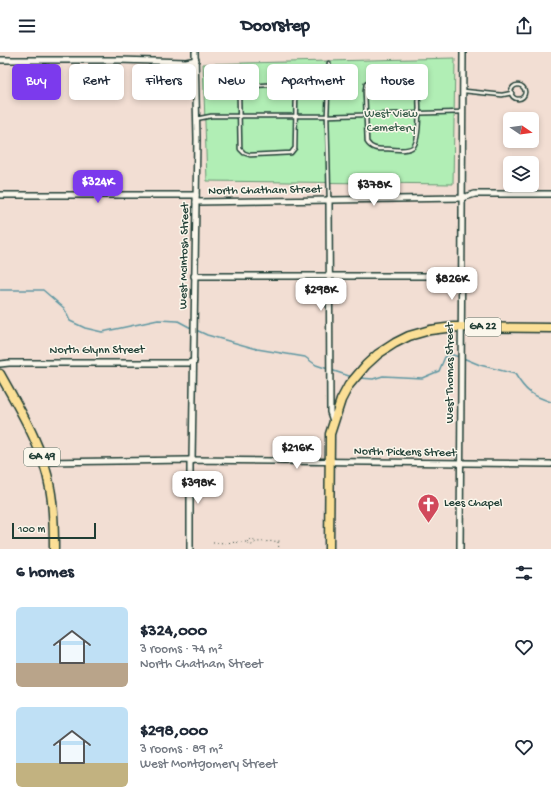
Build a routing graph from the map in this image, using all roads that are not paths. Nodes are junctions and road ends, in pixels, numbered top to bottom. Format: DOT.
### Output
graph roads {
  1 [pos="195,52"];
  2 [pos="463,52"];
  3 [pos="0,60"];
  4 [pos="196,60"];
  5 [pos="329,63"];
  6 [pos="464,91"];
  7 [pos="512,93"];
  8 [pos="463,112"];
  9 [pos="418,114"];
  10 [pos="365,115"];
  11 [pos="238,116"];
  12 [pos="295,116"];
  13 [pos="327,116"];
  14 [pos="196,119"];
  15 [pos="551,194"];
  16 [pos="0,195"];
  17 [pos="196,195"];
  18 [pos="462,198"];
  19 [pos="329,199"];
  20 [pos="196,202"];
  21 [pos="194,276"];
  22 [pos="461,276"];
  23 [pos="329,277"];
  24 [pos="462,327"];
  25 [pos="551,328"];
  26 [pos="194,361"];
  27 [pos="0,364"];
  28 [pos="0,374"];
  29 [pos="333,421"];
  30 [pos="191,460"];
  31 [pos="43,462"];
  32 [pos="329,462"];
  33 [pos="461,464"];
  34 [pos="551,464"];
  35 [pos="54,549"];
  36 [pos="190,549"];
  37 [pos="329,549"];
  38 [pos="460,549"];
  1 -- 4 [label="street, West McIntosh Street"];
  2 -- 6 [label="street, West Thomas Street"];
  3 -- 4 [label="street"];
  4 -- 14 [label="street, West McIntosh Street"];
  5 -- 13 [label="lane"];
  6 -- 7 [label="lane"];
  6 -- 8 [label="street, West Thomas Street"];
  7 -- 7 [label="lane"];
  8 -- 9 [label="lane"];
  8 -- 18 [label="street, West Thomas Street"];
  9 -- 10 [label="lane"];
  9 -- 10 [label="lane"];
  9 -- 10 [label="lane"];
  10 -- 13 [label="lane"];
  11 -- 12 [label="lane"];
  11 -- 12 [label="lane"];
  11 -- 12 [label="lane"];
  11 -- 14 [label="lane"];
  12 -- 13 [label="lane"];
  13 -- 19 [label="lane"];
  14 -- 17 [label="street, West McIntosh Street"];
  15 -- 18 [label="street, North Chatham Street"];
  16 -- 17 [label="street, North Chatham Street"];
  17 -- 20 [label="street, West McIntosh Street"];
  18 -- 19 [label="street, North Chatham Street"];
  18 -- 22 [label="street, West Thomas Street"];
  19 -- 20 [label="street, North Chatham Street"];
  19 -- 23 [label="street"];
  20 -- 21 [label="street, West McIntosh Street"];
  21 -- 23 [label="street"];
  21 -- 26 [label="street, West McIntosh Street"];
  22 -- 23 [label="street"];
  22 -- 24 [label="street, West Thomas Street"];
  23 -- 29 [label="street"];
  24 -- 25 [label="main road, GA 22"];
  24 -- 29 [label="main road, GA 22"];
  24 -- 33 [label="street, West Thomas Street"];
  26 -- 27 [label="street, North Glynn Street"];
  26 -- 30 [label="street, West McIntosh Street"];
  28 -- 31 [label="main road, GA 49"];
  29 -- 32 [label="main road, GA 22"];
  30 -- 31 [label="street, North Pickens Street"];
  30 -- 32 [label="street, North Pickens Street"];
  30 -- 36 [label="street, West McIntosh Street"];
  31 -- 35 [label="main road, GA 49"];
  32 -- 33 [label="street, North Pickens Street"];
  32 -- 37 [label="main road, GA 22"];
  33 -- 34 [label="street, North Pickens Street"];
  33 -- 38 [label="street, West Thomas Street"];
}
